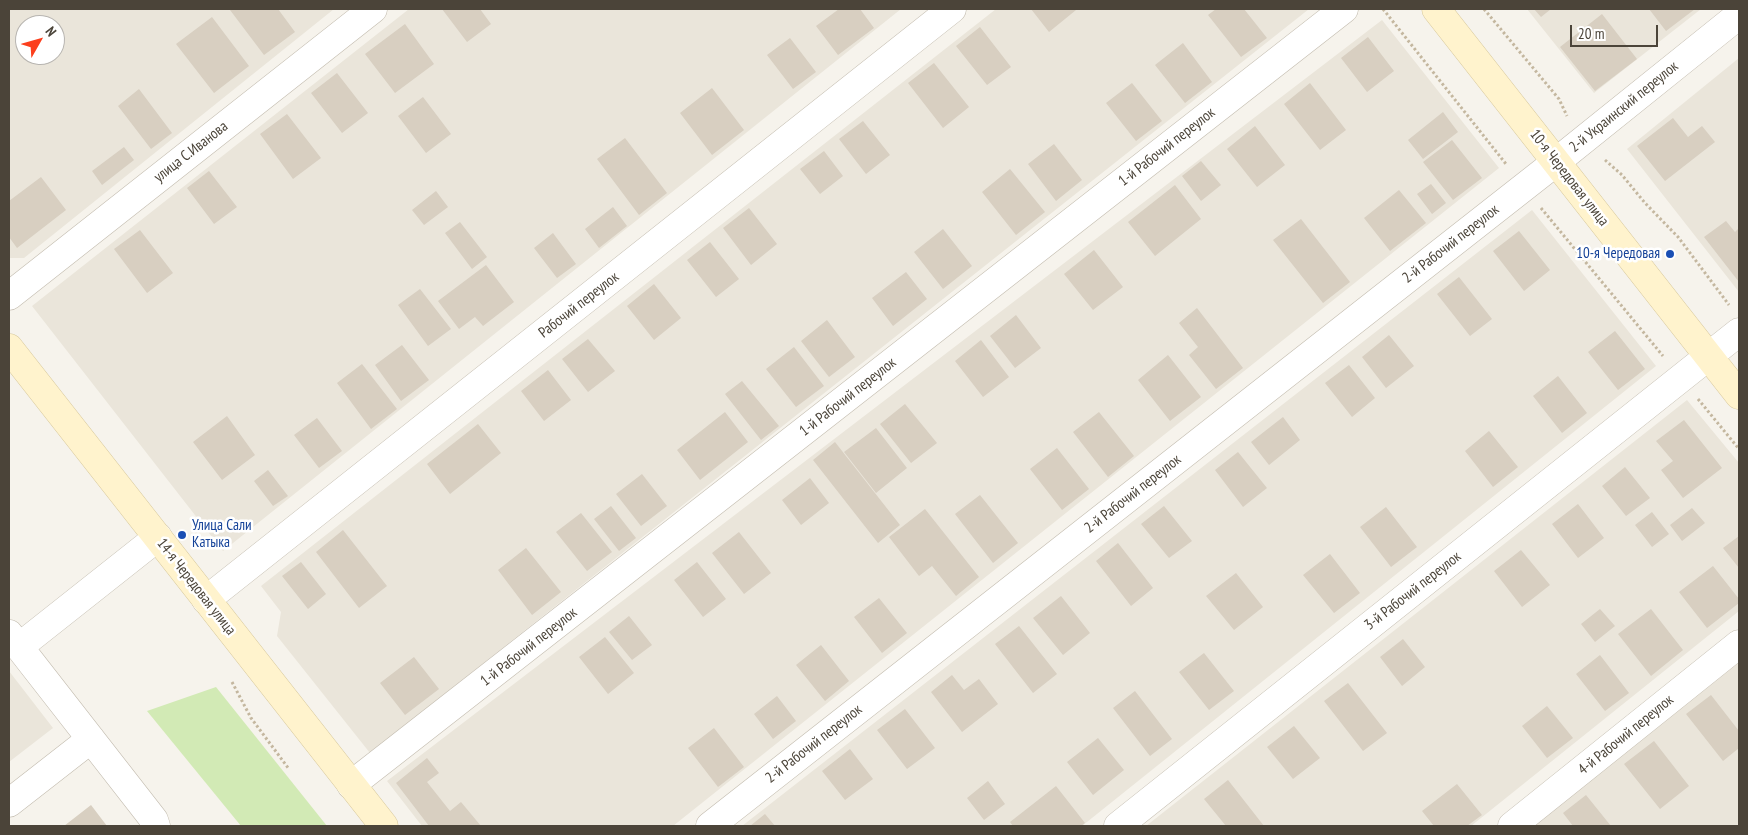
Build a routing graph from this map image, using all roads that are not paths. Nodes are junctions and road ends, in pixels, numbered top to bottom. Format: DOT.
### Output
graph roads {
  1 [pos="373,9"];
  2 [pos="952,9"];
  3 [pos="1344,9"];
  4 [pos="1436,9"];
  5 [pos="1739,15"];
  6 [pos="1556,162"];
  7 [pos="9,296"];
  8 [pos="1735,321"];
  9 [pos="9,348"];
  10 [pos="1708,356"];
  11 [pos="1739,395"];
  12 [pos="158,537"];
  13 [pos="206,600"];
  14 [pos="14,640"];
  15 [pos="1739,644"];
  16 [pos="91,739"];
  17 [pos="351,785"];
  18 [pos="9,803"];
  19 [pos="156,826"];
  20 [pos="384,826"];
  21 [pos="710,826"];
  22 [pos="1118,826"];
  23 [pos="1512,826"];
  1 -- 7 [label="street, улица С.Иванова"];
  2 -- 13 [label="street, Рабочий переулок"];
  3 -- 17 [label="street, 1-й Рабочий переулок"];
  4 -- 6 [label="main road, 10-я Чередовая улица"];
  5 -- 6 [label="street, 2-й Украинский переулок"];
  6 -- 10 [label="main road, 10-я Чередовая улица"];
  6 -- 21 [label="street, 2-й Рабочий переулок"];
  8 -- 10 [label="street, 3-й Рабочий переулок"];
  9 -- 12 [label="main road, 14-я Чередовая улица"];
  10 -- 11 [label="main road, 10-я Чередовая улица"];
  10 -- 22 [label="street, 3-й Рабочий переулок"];
  12 -- 13 [label="main road, 14-я Чередовая улица"];
  12 -- 14 [label="street"];
  13 -- 17 [label="main road, 14-я Чередовая улица"];
  14 -- 16 [label="street"];
  15 -- 23 [label="street, 4-й Рабочий переулок"];
  16 -- 18 [label="street"];
  16 -- 19 [label="street"];
  17 -- 20 [label="main road, 14-я Чередовая улица"];
}
